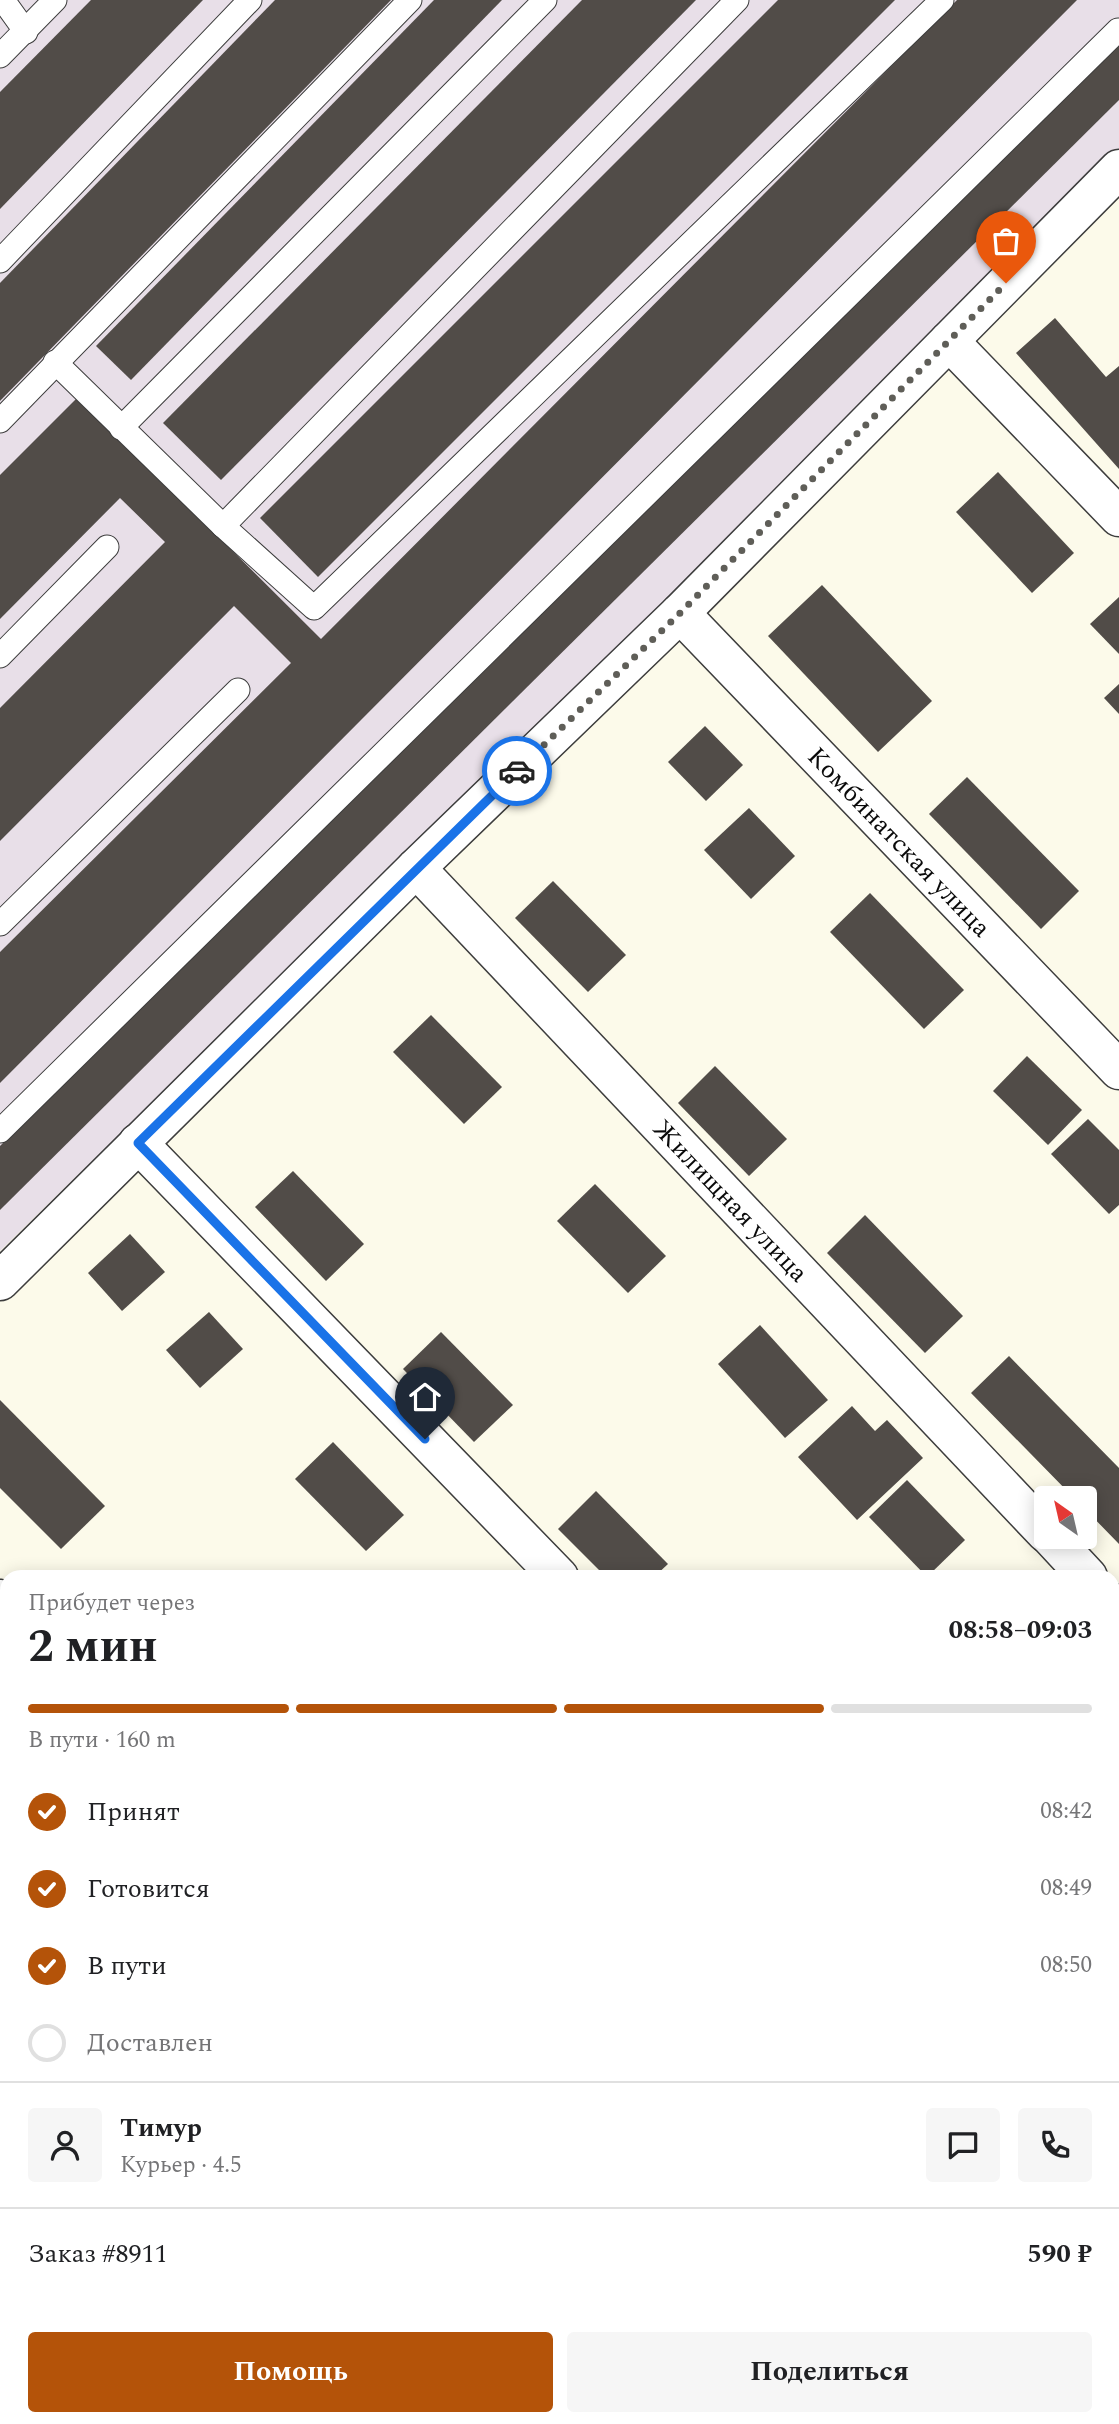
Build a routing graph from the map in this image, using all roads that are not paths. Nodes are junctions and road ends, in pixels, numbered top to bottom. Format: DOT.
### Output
graph roads {
  1 [pos="3,0"];
  2 [pos="55,0"];
  3 [pos="250,0"];
  4 [pos="410,0"];
  5 [pos="545,0"];
  6 [pos="737,0"];
  7 [pos="942,0"];
  8 [pos="1118,30"];
  9 [pos="26,32"];
  10 [pos="0,56"];
  11 [pos="1119,169"];
  12 [pos="0,261"];
  13 [pos="950,341"];
  14 [pos="55,362"];
  15 [pos="0,421"];
  16 [pos="121,428"];
  17 [pos="1119,517"];
  18 [pos="223,526"];
  19 [pos="107,547"];
  20 [pos="680,613"];
  21 [pos="0,656"];
  22 [pos="238,690"];
  23 [pos="416,868"];
  24 [pos="0,923"];
  25 [pos="1119,1070"];
  26 [pos="0,1130"];
  27 [pos="138,1143"];
  28 [pos="0,1281"];
  29 [pos="1034,1519"];
  30 [pos="1062,1549"];
  31 [pos="552,1570"];
  32 [pos="1082,1570"];
  1 -- 9 [label="lane"];
  2 -- 9 [label="lane"];
  3 -- 12 [label="lane"];
  4 -- 14 [label="lane"];
  5 -- 16 [label="lane"];
  6 -- 18 [label="lane"];
  7 -- 18 [label="lane"];
  8 -- 26 [label="lane"];
  9 -- 10 [label="lane"];
  11 -- 13 [label="street"];
  13 -- 17 [label="street"];
  13 -- 20 [label="street"];
  14 -- 15 [label="lane"];
  14 -- 16 [label="lane"];
  16 -- 18 [label="lane"];
  19 -- 21 [label="lane"];
  20 -- 23 [label="street"];
  20 -- 25 [label="street, Комбинатская улица"];
  22 -- 24 [label="lane"];
  23 -- 27 [label="street"];
  23 -- 29 [label="street, Жилищная улица"];
  27 -- 28 [label="street"];
  27 -- 31 [label="street"];
  30 -- 32 [label="street"];
}
